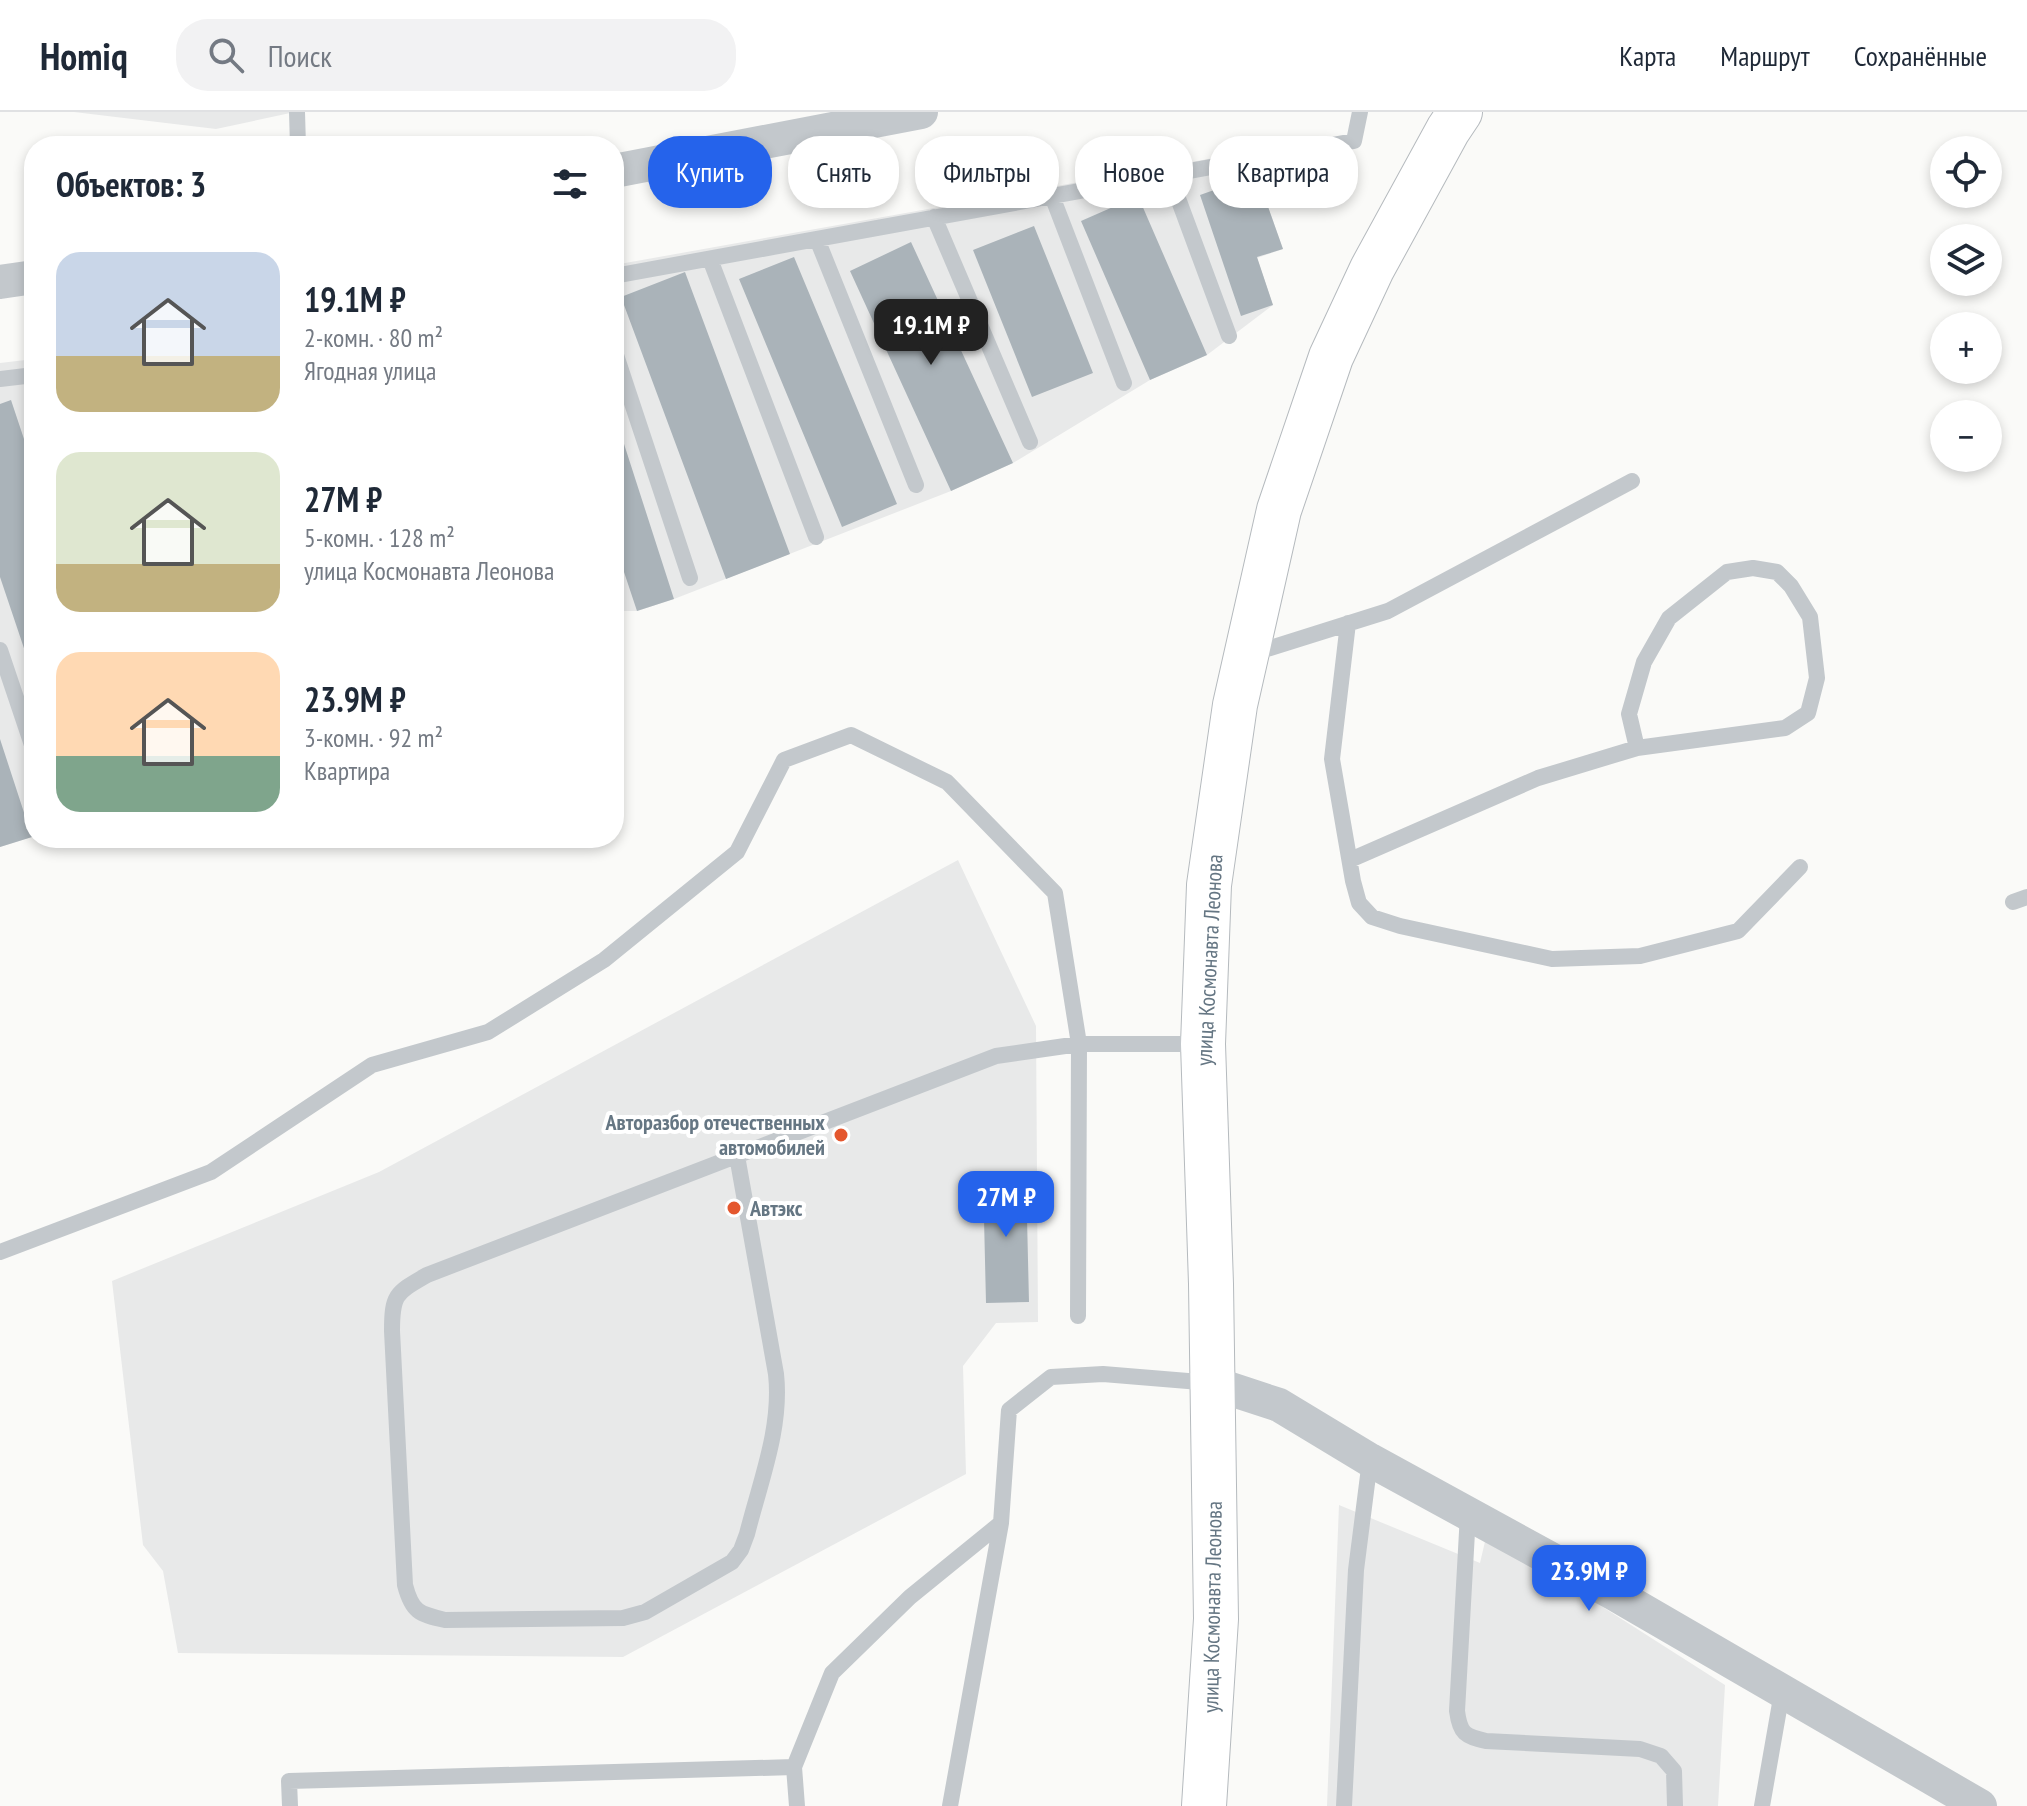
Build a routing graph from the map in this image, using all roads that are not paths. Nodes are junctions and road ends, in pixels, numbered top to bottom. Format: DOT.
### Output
graph roads {
  1 [pos="297,112"];
  2 [pos="921,112"];
  3 [pos="1360,112"];
  4 [pos="1460,112"];
  5 [pos="871,116"];
  6 [pos="298,136"];
  7 [pos="624,169"];
  8 [pos="1193,170"];
  9 [pos="985,208"];
  10 [pos="1057,208"];
  11 [pos="1182,208"];
  12 [pos="934,217"];
  13 [pos="817,239"];
  14 [pos="710,259"];
  15 [pos="624,274"];
  16 [pos="24,278"];
  17 [pos="0,282"];
  18 [pos="1229,336"];
  19 [pos="0,379"];
  20 [pos="24,379"];
  21 [pos="624,379"];
  22 [pos="1124,383"];
  23 [pos="1030,442"];
  24 [pos="1632,481"];
  25 [pos="916,485"];
  26 [pos="816,537"];
  27 [pos="690,578"];
  28 [pos="1348,623"];
  29 [pos="0,650"];
  30 [pos="1246,655"];
  31 [pos="24,721"];
  32 [pos="1637,748"];
  33 [pos="1350,860"];
  34 [pos="1800,867"];
  35 [pos="1079,1044"];
  36 [pos="1203,1044"];
  37 [pos="737,1156"];
  38 [pos="0,1252"];
  39 [pos="1078,1316"];
  40 [pos="1212,1383"];
  41 [pos="1370,1460"];
  42 [pos="1468,1514"];
  43 [pos="1001,1523"];
  44 [pos="1782,1692"];
  45 [pos="794,1767"];
  46 [pos="290,1806"];
  47 [pos="797,1806"];
  48 [pos="950,1806"];
  49 [pos="1204,1806"];
  50 [pos="1344,1806"];
  51 [pos="1675,1806"];
  52 [pos="1762,1806"];
  53 [pos="1980,1806"];
  1 -- 6 [label="lane"];
  2 -- 5 [label="street"];
  3 -- 8 [label="lane"];
  4 -- 30 [label="main road, улица Космонавта Леонова"];
  5 -- 7 [label="street"];
  9 -- 12 [label="lane"];
  10 -- 22 [label="lane"];
  11 -- 18 [label="lane"];
  12 -- 13 [label="lane"];
  12 -- 23 [label="lane"];
  13 -- 14 [label="lane"];
  13 -- 25 [label="lane"];
  14 -- 15 [label="lane"];
  14 -- 26 [label="lane"];
  16 -- 17 [label="street"];
  19 -- 20 [label="lane"];
  21 -- 27 [label="lane"];
  24 -- 28 [label="lane"];
  28 -- 30 [label="lane"];
  28 -- 33 [label="lane"];
  29 -- 31 [label="lane"];
  30 -- 36 [label="main road, улица Космонавта Леонова"];
  32 -- 32 [label="lane"];
  32 -- 33 [label="lane"];
  33 -- 34 [label="lane"];
  35 -- 36 [label="lane"];
  35 -- 37 [label="lane"];
  35 -- 38 [label="lane"];
  35 -- 39 [label="lane"];
  36 -- 40 [label="main road, улица Космонавта Леонова"];
  37 -- 37 [label="lane"];
  40 -- 41 [label="street"];
  40 -- 43 [label="lane"];
  40 -- 49 [label="main road, улица Космонавта Леонова"];
  41 -- 42 [label="street"];
  41 -- 50 [label="lane"];
  42 -- 44 [label="street"];
  42 -- 51 [label="lane"];
  43 -- 45 [label="lane"];
  43 -- 48 [label="lane"];
  44 -- 52 [label="lane"];
  44 -- 53 [label="street"];
  45 -- 46 [label="lane"];
  45 -- 47 [label="lane"];
}
